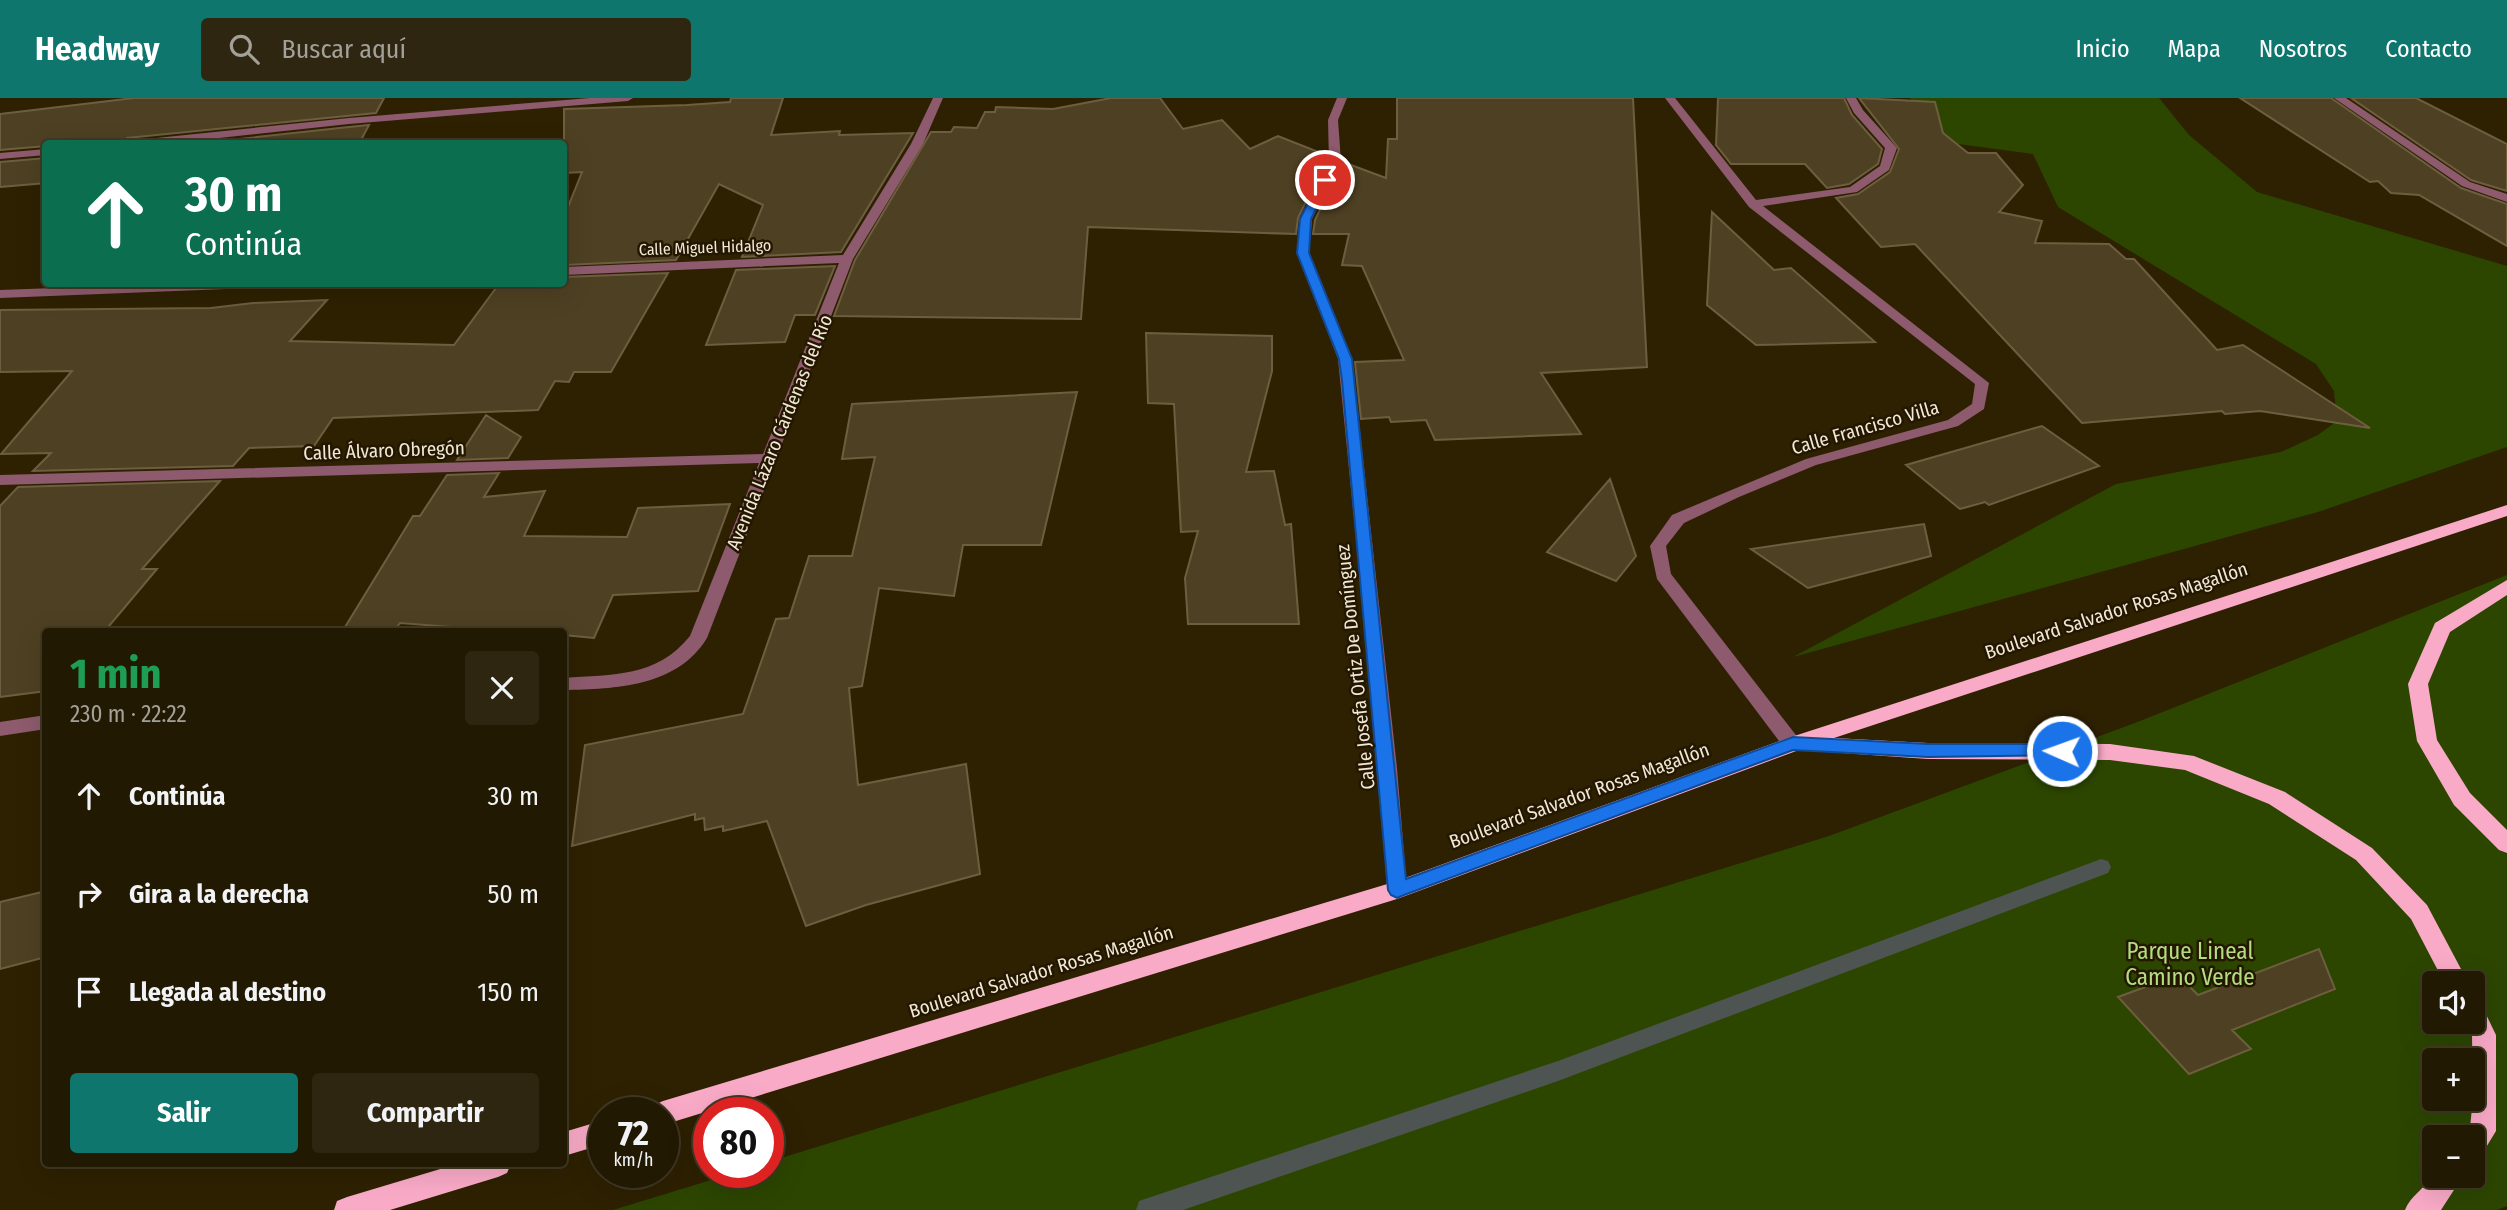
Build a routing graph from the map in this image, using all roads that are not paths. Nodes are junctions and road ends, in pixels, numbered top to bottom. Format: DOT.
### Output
graph roads {
  1 [pos="628,98"];
  2 [pos="938,98"];
  3 [pos="1342,98"];
  4 [pos="1670,98"];
  5 [pos="1851,98"];
  6 [pos="2339,98"];
  7 [pos="166,140"];
  8 [pos="42,152"];
  9 [pos="0,156"];
  10 [pos="2507,198"];
  11 [pos="1753,204"];
  12 [pos="847,259"];
  13 [pos="567,271"];
  14 [pos="176,287"];
  15 [pos="0,294"];
  16 [pos="768,458"];
  17 [pos="0,480"];
  18 [pos="2507,510"];
  19 [pos="2507,586"];
  20 [pos="567,684"];
  21 [pos="42,723"];
  22 [pos="0,729"];
  23 [pos="1793,744"];
  24 [pos="2507,844"];
  25 [pos="1397,890"];
  26 [pos="2450,971"];
  27 [pos="2483,1034"];
  28 [pos="679,1108"];
  29 [pos="2483,1125"];
  30 [pos="588,1137"];
  31 [pos="567,1143"];
  32 [pos="488,1167"];
  33 [pos="2441,1188"];
  34 [pos="347,1210"];
  35 [pos="2418,1210"];
  1 -- 7 [label="street"];
  2 -- 12 [label="street, Avenida Lázaro Cárdenas del Río"];
  3 -- 25 [label="street, Calle Josefa Ortiz De Domínguez"];
  4 -- 11 [label="street, Calle Francisco Villa"];
  5 -- 11 [label="street"];
  6 -- 10 [label="street"];
  8 -- 9 [label="street"];
  11 -- 23 [label="street, Calle Francisco Villa"];
  12 -- 13 [label="street, Calle Miguel Hidalgo"];
  12 -- 16 [label="street, Avenida Lázaro Cárdenas del Río"];
  14 -- 15 [label="street"];
  16 -- 17 [label="street, Calle Álvaro Obregón"];
  16 -- 20 [label="street, Avenida Lázaro Cárdenas del Río"];
  18 -- 23 [label="highway, Boulevard Salvador Rosas Magallón"];
  19 -- 24 [label="highway"];
  21 -- 22 [label="street"];
  23 -- 25 [label="highway, Boulevard Salvador Rosas Magallón"];
  23 -- 26 [label="highway"];
  25 -- 28 [label="highway, Boulevard Salvador Rosas Magallón"];
  27 -- 29 [label="highway"];
  30 -- 31 [label="highway"];
  32 -- 34 [label="highway"];
  33 -- 35 [label="highway"];
}
